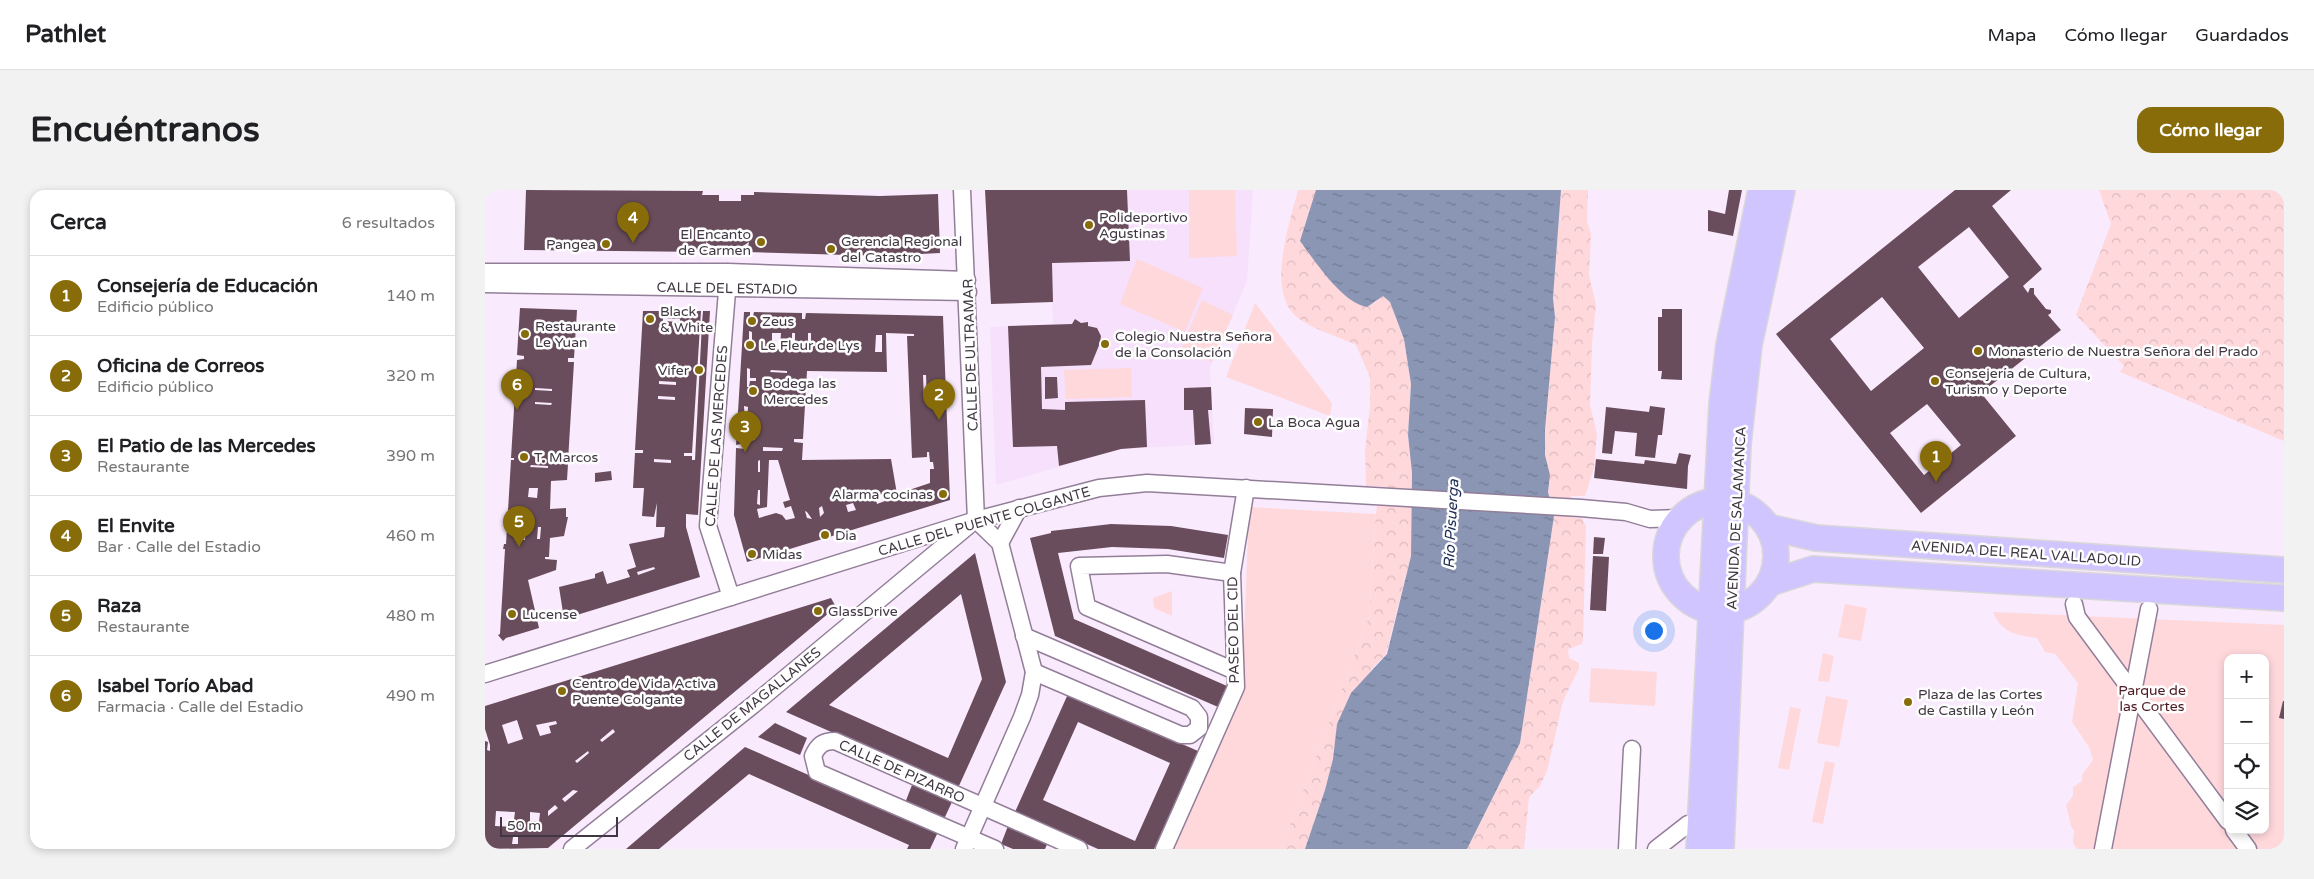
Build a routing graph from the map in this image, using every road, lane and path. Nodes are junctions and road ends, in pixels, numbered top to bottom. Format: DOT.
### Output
graph roads {
  1 [pos="963,190"];
  2 [pos="1761,190"];
  3 [pos="1782,190"];
  4 [pos="485,272"];
  5 [pos="728,280"];
  6 [pos="485,284"];
  7 [pos="968,286"];
  8 [pos="1246,488"];
  9 [pos="1725,501"];
  10 [pos="1019,508"];
  11 [pos="1680,518"];
  12 [pos="976,520"];
  13 [pos="1769,527"];
  14 [pos="917,539"];
  15 [pos="1000,543"];
  16 [pos="931,558"];
  17 [pos="2284,570"];
  18 [pos="1232,573"];
  19 [pos="1764,590"];
  20 [pos="731,597"];
  21 [pos="2284,598"];
  22 [pos="2074,604"];
  23 [pos="2149,609"];
  24 [pos="1721,610"];
  25 [pos="1024,636"];
  26 [pos="1235,671"];
  27 [pos="1034,672"];
  28 [pos="485,674"];
  29 [pos="1727,689"];
  30 [pos="2133,695"];
  31 [pos="1632,749"];
  32 [pos="982,806"];
  33 [pos="2224,817"];
  34 [pos="1695,819"];
  35 [pos="2237,834"];
  36 [pos="966,843"];
  37 [pos="572,849"];
  38 [pos="995,849"];
  39 [pos="1079,849"];
  40 [pos="1164,849"];
  41 [pos="1627,849"];
  42 [pos="1656,849"];
  43 [pos="1699,849"];
  44 [pos="1721,849"];
  45 [pos="2103,849"];
  46 [pos="2248,849"];
  1 -- 7 [label="street, CALLE DE ULTRAMAR"];
  2 -- 9 [label="highway, AVENIDA DE SALAMANCA"];
  3 -- 9 [label="highway, AVENIDA DE SALAMANCA"];
  4 -- 5 [label="street, CALLE DEL ESTADIO"];
  5 -- 6 [label="street, CALLE DEL ESTADIO"];
  5 -- 7 [label="street, CALLE DEL ESTADIO"];
  5 -- 20 [label="street, CALLE DE LAS MERCEDES"];
  7 -- 12 [label="street, CALLE DE ULTRAMAR"];
  8 -- 10 [label="street, CALLE DEL PUENTE COLGANTE"];
  8 -- 11 [label="street, CALLE DEL PUENTE COLGANTE"];
  8 -- 18 [label="street, PASEO DEL CID"];
  9 -- 11 [label="highway"];
  9 -- 13 [label="highway"];
  9 -- 24 [label="highway, AVENIDA DE SALAMANCA"];
  10 -- 12 [label="street, CALLE DEL PUENTE COLGANTE"];
  10 -- 15 [label="street"];
  11 -- 24 [label="highway"];
  12 -- 14 [label="street, CALLE DEL PUENTE COLGANTE"];
  12 -- 15 [label="street"];
  12 -- 16 [label="street, CALLE DE MAGALLANES"];
  13 -- 17 [label="highway, AVENIDA DEL REAL VALLADOLID"];
  13 -- 19 [label="highway"];
  14 -- 16 [label="street"];
  14 -- 20 [label="street, CALLE DEL PUENTE COLGANTE"];
  15 -- 25 [label="street"];
  16 -- 37 [label="street, CALLE DE MAGALLANES"];
  18 -- 26 [label="street, PASEO DEL CID"];
  18 -- 26 [label="street"];
  19 -- 21 [label="highway, AVENIDA DEL REAL VALLADOLID"];
  19 -- 24 [label="highway, AVENIDA DEL REAL VALLADOLID"];
  19 -- 29 [label="highway"];
  20 -- 28 [label="street, CALLE DEL PUENTE COLGANTE"];
  22 -- 30 [label="street"];
  23 -- 30 [label="street"];
  24 -- 29 [label="highway, AVENIDA DE SALAMANCA"];
  24 -- 34 [label="highway, AVENIDA DE SALAMANCA"];
  25 -- 27 [label="street"];
  25 -- 27 [label="street"];
  26 -- 40 [label="street, PASEO DEL CID"];
  27 -- 32 [label="street"];
  29 -- 44 [label="highway, AVENIDA DE SALAMANCA"];
  30 -- 33 [label="street"];
  30 -- 45 [label="street"];
  31 -- 41 [label="street"];
  32 -- 36 [label="street"];
  32 -- 36 [label="street, CALLE DE PIZARRO"];
  32 -- 39 [label="street, CALLE DE PIZARRO"];
  34 -- 42 [label="street"];
  34 -- 43 [label="highway, AVENIDA DE SALAMANCA"];
  35 -- 46 [label="street"];
  36 -- 38 [label="street, CALLE DE PIZARRO"];
}
